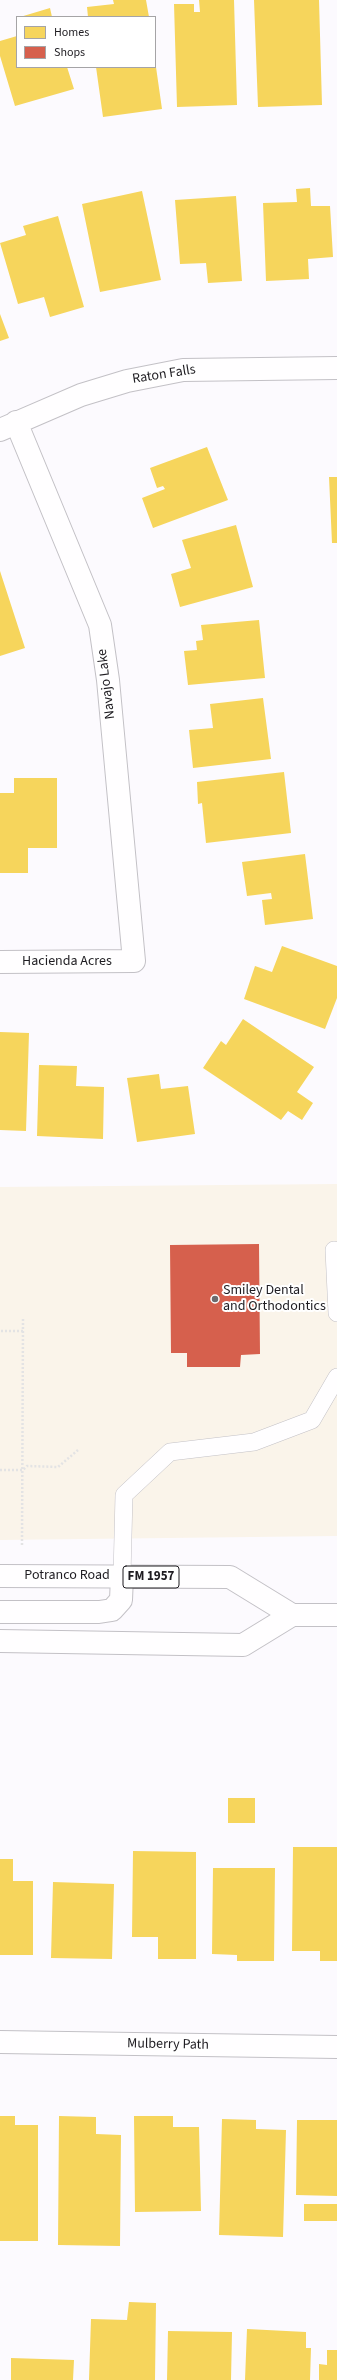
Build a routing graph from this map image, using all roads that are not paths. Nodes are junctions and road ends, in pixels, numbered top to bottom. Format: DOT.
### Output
graph roads {
  1 [pos="337,368"];
  2 [pos="8,426"];
  3 [pos="134,961"];
  4 [pos="0,962"];
  5 [pos="334,1250"];
  6 [pos="337,1313"];
  7 [pos="337,1377"];
  8 [pos="0,1576"];
  9 [pos="122,1576"];
  10 [pos="0,1612"];
  11 [pos="292,1614"];
  12 [pos="337,1615"];
  13 [pos="0,1641"];
  14 [pos="0,2042"];
  15 [pos="337,2047"];
  1 -- 2 [label="street, Raton Falls"];
  2 -- 3 [label="street, Navajo Lake"];
  3 -- 4 [label="street, Hacienda Acres"];
  5 -- 6 [label="lane"];
  7 -- 9 [label="lane"];
  8 -- 9 [label="street, Potranco Road / FM 1957"];
  9 -- 10 [label="street"];
  9 -- 11 [label="street, Potranco Road / FM 1957"];
  11 -- 12 [label="street, Potranco Road / FM 1957"];
  11 -- 13 [label="street"];
  14 -- 15 [label="street, Mulberry Path"];
}
